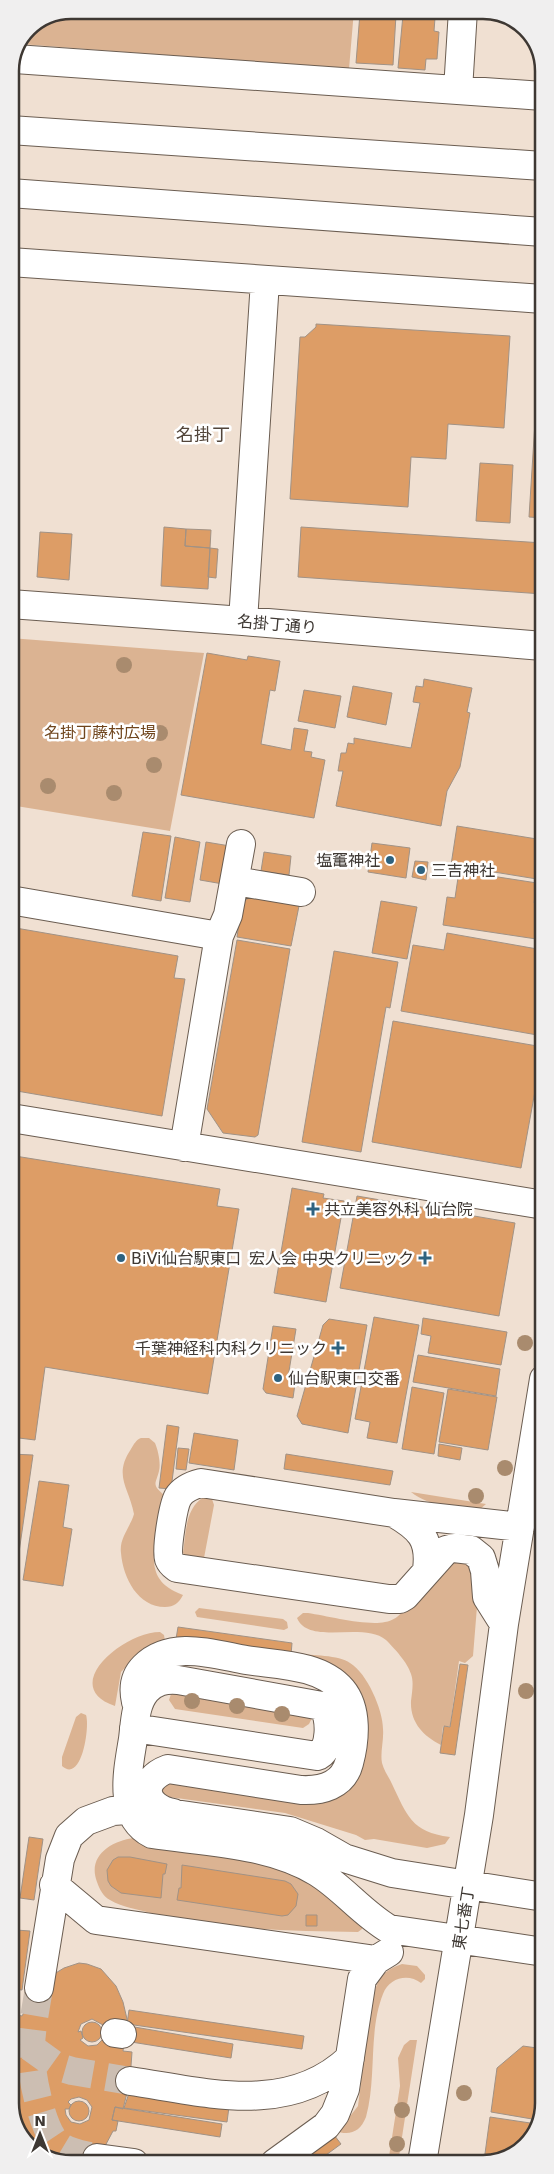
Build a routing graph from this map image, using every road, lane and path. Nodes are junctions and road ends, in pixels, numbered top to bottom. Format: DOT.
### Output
graph roads {
  1 [pos="462,19"];
  2 [pos="20,59"];
  3 [pos="458,90"];
  4 [pos="535,95"];
  5 [pos="19,131"];
  6 [pos="535,165"];
  7 [pos="19,193"];
  8 [pos="535,231"];
  9 [pos="19,263"];
  10 [pos="265,281"];
  11 [pos="535,299"];
  12 [pos="19,605"];
  13 [pos="243,621"];
  14 [pos="535,645"];
  15 [pos="241,844"];
  16 [pos="235,881"];
  17 [pos="301,892"];
  18 [pos="19,902"];
  19 [pos="219,936"];
  20 [pos="19,1119"];
  21 [pos="184,1147"];
  22 [pos="535,1204"];
  23 [pos="535,1476"];
  24 [pos="394,1513"];
  25 [pos="520,1527"];
  26 [pos="427,1570"];
  27 [pos="504,1624"];
  28 [pos="136,1719"];
  29 [pos="130,1807"];
  30 [pos="185,1815"];
  31 [pos="54,1885"];
  32 [pos="468,1885"];
  33 [pos="535,1896"];
  34 [pos="451,1939"];
  35 [pos="535,1951"];
  36 [pos="376,1960"];
  37 [pos="39,1988"];
  38 [pos="350,2058"];
  39 [pos="130,2081"];
  40 [pos="286,2155"];
  41 [pos="423,2155"];
  1 -- 3 [label="street"];
  2 -- 3 [label="street"];
  3 -- 4 [label="street"];
  5 -- 6 [label="street"];
  7 -- 8 [label="street"];
  9 -- 10 [label="street"];
  10 -- 11 [label="street"];
  10 -- 13 [label="street"];
  12 -- 13 [label="street, 名掛丁通り"];
  13 -- 14 [label="street, 名掛丁通り"];
  15 -- 16 [label="street"];
  16 -- 17 [label="street"];
  16 -- 19 [label="street"];
  18 -- 19 [label="street"];
  19 -- 21 [label="street"];
  20 -- 21 [label="street"];
  21 -- 22 [label="street"];
  23 -- 25 [label="street, 東七番丁"];
  24 -- 25 [label="street"];
  24 -- 26 [label="street"];
  24 -- 26 [label="street"];
  25 -- 27 [label="street, 東七番丁"];
  26 -- 27 [label="street"];
  27 -- 32 [label="street, 東七番丁"];
  28 -- 28 [label="street"];
  28 -- 29 [label="street"];
  28 -- 30 [label="street"];
  29 -- 30 [label="street"];
  29 -- 31 [label="street"];
  29 -- 34 [label="street"];
  30 -- 32 [label="street"];
  31 -- 36 [label="street"];
  31 -- 37 [label="street"];
  32 -- 33 [label="street"];
  32 -- 34 [label="street, 東七番丁"];
  34 -- 35 [label="street"];
  34 -- 36 [label="street"];
  34 -- 41 [label="street, 東七番丁"];
  36 -- 38 [label="street"];
  38 -- 39 [label="street"];
  38 -- 40 [label="street"];
}
